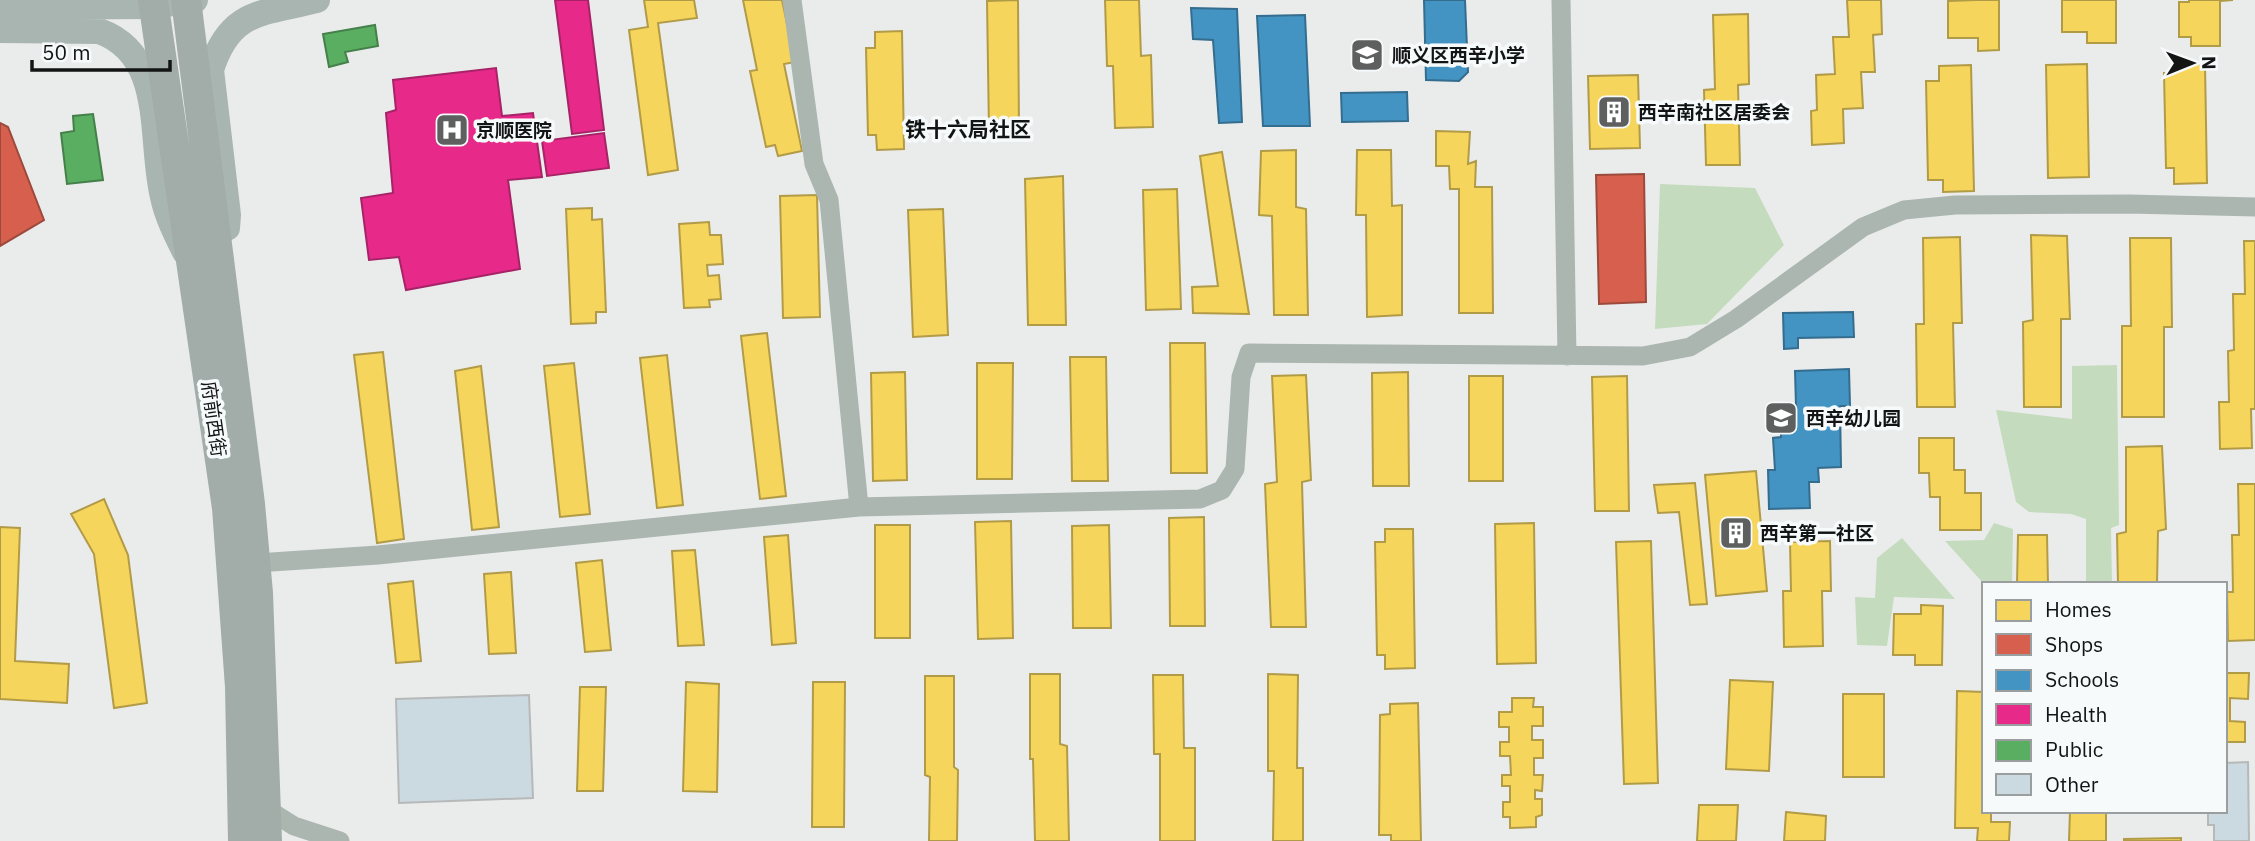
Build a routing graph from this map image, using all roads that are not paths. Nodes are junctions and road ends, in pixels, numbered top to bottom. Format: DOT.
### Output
graph roads {
  1 [pos="317,0"];
  2 [pos="792,0"];
  3 [pos="1561,0"];
  4 [pos="189,1"];
  5 [pos="153,3"];
  6 [pos="0,7"];
  7 [pos="0,30"];
  8 [pos="2255,206"];
  9 [pos="204,260"];
  10 [pos="1567,356"];
  11 [pos="859,507"];
  12 [pos="256,563"];
  13 [pos="267,809"];
  14 [pos="243,841"];
  15 [pos="267,841"];
  16 [pos="340,841"];
  1 -- 9 [label="main road"];
  2 -- 11 [label="street"];
  3 -- 10 [label="street"];
  4 -- 5 [label="main road"];
  4 -- 9 [label="main road, 府前西街"];
  5 -- 6 [label="main road"];
  5 -- 9 [label="main road, 府前西街"];
  7 -- 9 [label="main road"];
  8 -- 10 [label="street"];
  9 -- 12 [label="main road, 府前西街"];
  9 -- 14 [label="main road, 府前西街"];
  10 -- 11 [label="street"];
  11 -- 12 [label="street"];
  12 -- 13 [label="main road, 府前西街"];
  13 -- 15 [label="main road, 府前西街"];
  13 -- 16 [label="street"];
}
